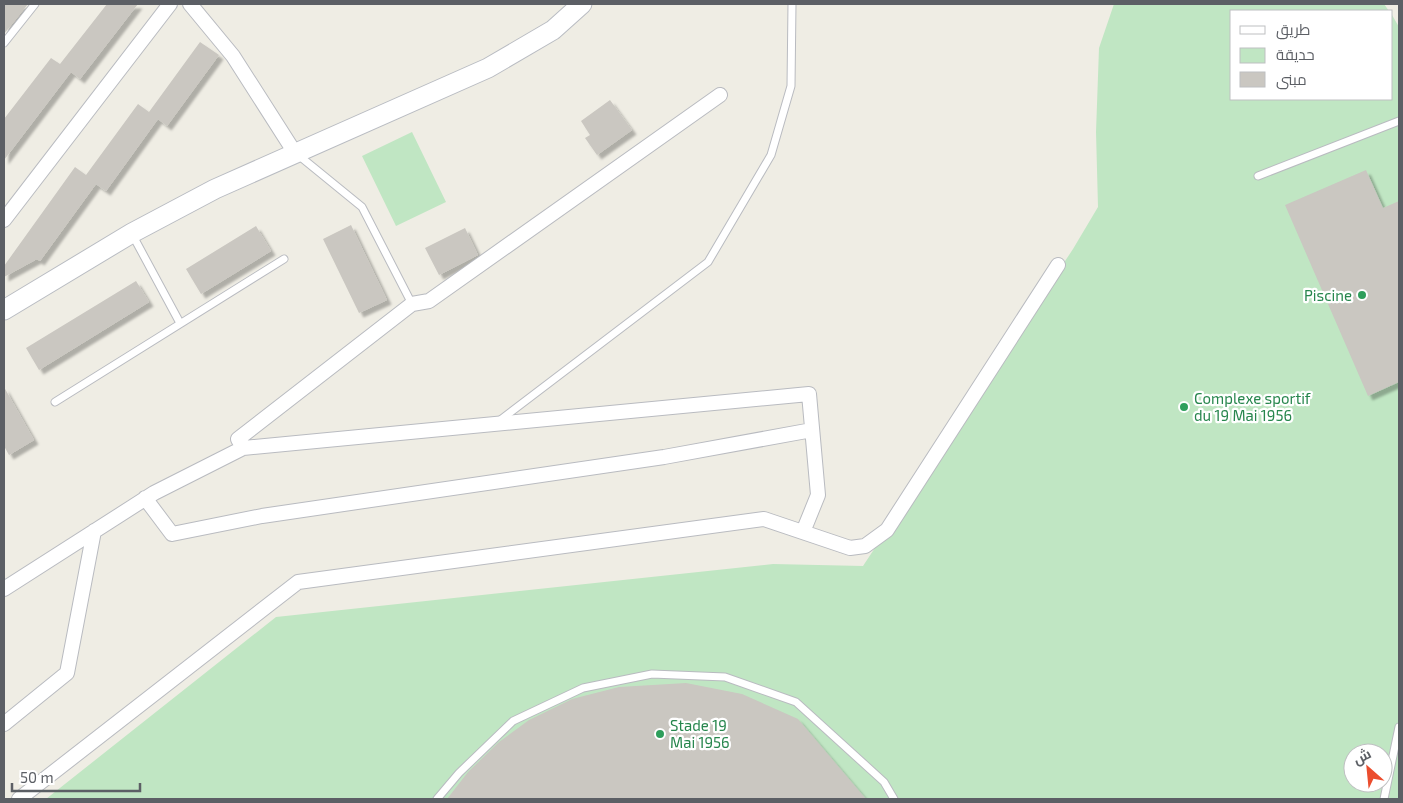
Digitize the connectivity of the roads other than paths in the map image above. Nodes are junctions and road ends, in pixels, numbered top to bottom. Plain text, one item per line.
1 (35, 4) edge
2 (170, 4) edge
3 (190, 4) edge
4 (582, 4) edge
5 (792, 4) edge
6 (4, 43) edge
7 (720, 95) dead end
8 (1399, 121) edge
9 (295, 153) junction
10 (1258, 176) dead end
11 (4, 220) edge
12 (132, 233) junction
13 (284, 259) dead end
14 (1058, 265) dead end
15 (412, 304) junction
16 (4, 310) edge
17 (180, 324) junction
18 (56, 402) dead end
19 (495, 424) junction
20 (812, 430) junction
21 (243, 448) junction
22 (145, 498) junction
23 (94, 531) junction
24 (803, 532) junction
25 (4, 589) edge
26 (4, 724) edge
27 (1399, 727) edge
28 (18, 799) edge
29 (437, 799) edge
30 (894, 799) edge
31 (1384, 799) edge

1 - 6 lane
2 - 11 street
3 - 9 street
4 - 9 main road
5 - 19 lane
7 - 15 street
8 - 10 lane
9 - 12 main road
9 - 15 lane
12 - 16 main road
12 - 17 lane
13 - 17 lane
14 - 24 street
15 - 21 street
17 - 18 lane
19 - 20 street
19 - 21 street
20 - 22 street
20 - 24 street
21 - 22 street
22 - 23 street
23 - 25 street
23 - 26 street
24 - 28 street
27 - 31 lane
29 - 30 lane

